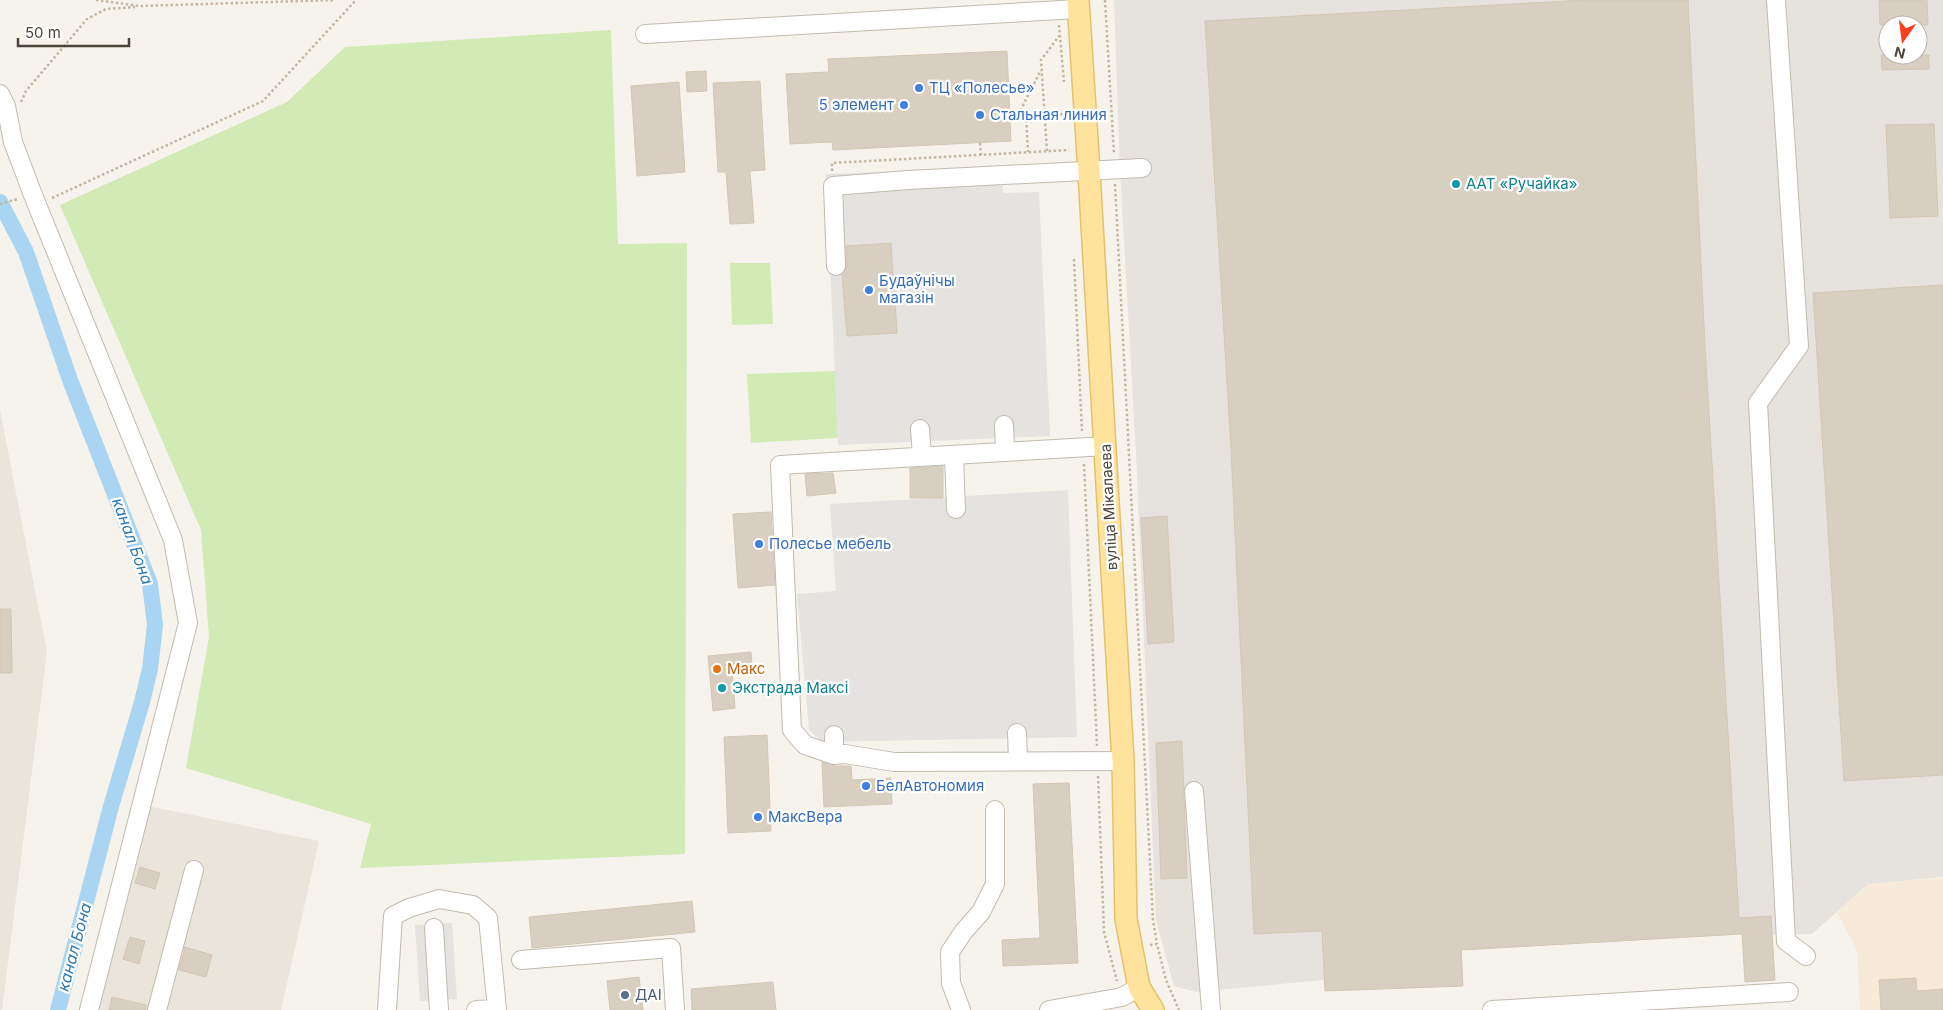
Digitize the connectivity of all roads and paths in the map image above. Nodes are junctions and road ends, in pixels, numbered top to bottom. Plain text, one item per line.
1 (96, 0) edge
2 (336, 0) edge
3 (356, 0) edge
4 (1105, 0) edge
5 (1776, 0) edge
6 (140, 6) junction
7 (1071, 6) edge
8 (645, 34) dead end
9 (1060, 35) junction
10 (1042, 69) junction
11 (1064, 84) dead end
12 (0, 94) edge
13 (19, 106) dead end
14 (1044, 114) junction
15 (1018, 115) junction
16 (1026, 115) junction
17 (1010, 116) dead end
18 (1067, 123) dead end
19 (1068, 141) dead end
20 (980, 143) dead end
21 (1069, 150) junction
22 (1047, 151) junction
23 (1028, 152) junction
24 (981, 155) junction
25 (1142, 168) dead end
26 (1114, 170) junction
27 (1080, 172) junction
28 (833, 186) junction
29 (33, 195) junction
30 (1074, 252) dead end
31 (836, 266) dead end
32 (1004, 425) dead end
33 (920, 429) dead end
34 (1106, 446) junction
35 (1083, 447) junction
36 (1005, 451) junction
37 (954, 454) junction
38 (922, 456) junction
39 (956, 509) dead end
40 (1017, 733) dead end
41 (834, 735) dead end
42 (834, 755) junction
43 (1018, 761) junction
44 (1098, 761) junction
45 (1123, 761) junction
46 (1194, 791) dead end
47 (995, 810) dead end
48 (194, 870) dead end
49 (434, 928) dead end
50 (1157, 944) dead end
51 (1806, 956) dead end
52 (520, 960) dead end
53 (1130, 992) junction
54 (1789, 992) dead end
55 (89, 1010) edge
56 (157, 1010) edge
57 (386, 1010) edge
58 (439, 1010) edge
59 (476, 1010) edge
60 (675, 1010) edge
61 (961, 1010) edge
62 (1049, 1010) edge
63 (1153, 1010) edge
64 (1211, 1010) edge
65 (1492, 1010) edge

1 - 6 path
2 - 6 path
3 - 29 path
4 - 26 path
5 - 51 lane
6 - 13 path
7 - 8 lane
7 - 9 path
7 - 27 main road, вуліца Мікалаева
9 - 10 path
9 - 11 path
10 - 14 path
10 - 15 path
12 - 29 lane
14 - 16 path
14 - 18 path
14 - 22 path
15 - 16 path
15 - 17 path
16 - 23 path
19 - 21 path
20 - 24 path
21 - 22 path
21 - 27 path
22 - 23 path
23 - 24 path
24 - 28 path
25 - 26 lane
26 - 27 lane
26 - 50 path
27 - 28 lane
27 - 34 main road, вуліца Мікалаева
28 - 31 lane
29 - 55 lane
30 - 35 path
32 - 36 lane
33 - 38 lane
34 - 35 lane
34 - 45 main road, вуліца Мікалаева
35 - 36 lane
35 - 44 path
36 - 37 lane
37 - 38 lane
37 - 39 lane
38 - 42 lane
40 - 43 lane
41 - 42 lane
42 - 43 lane
43 - 44 lane
44 - 45 lane
44 - 53 path
45 - 53 main road, вуліца Мікалаева
46 - 64 lane
47 - 61 lane
48 - 56 lane
49 - 58 lane
52 - 60 lane
53 - 62 lane
53 - 63 main road, вуліца Мікалаева
54 - 65 lane
57 - 59 lane

